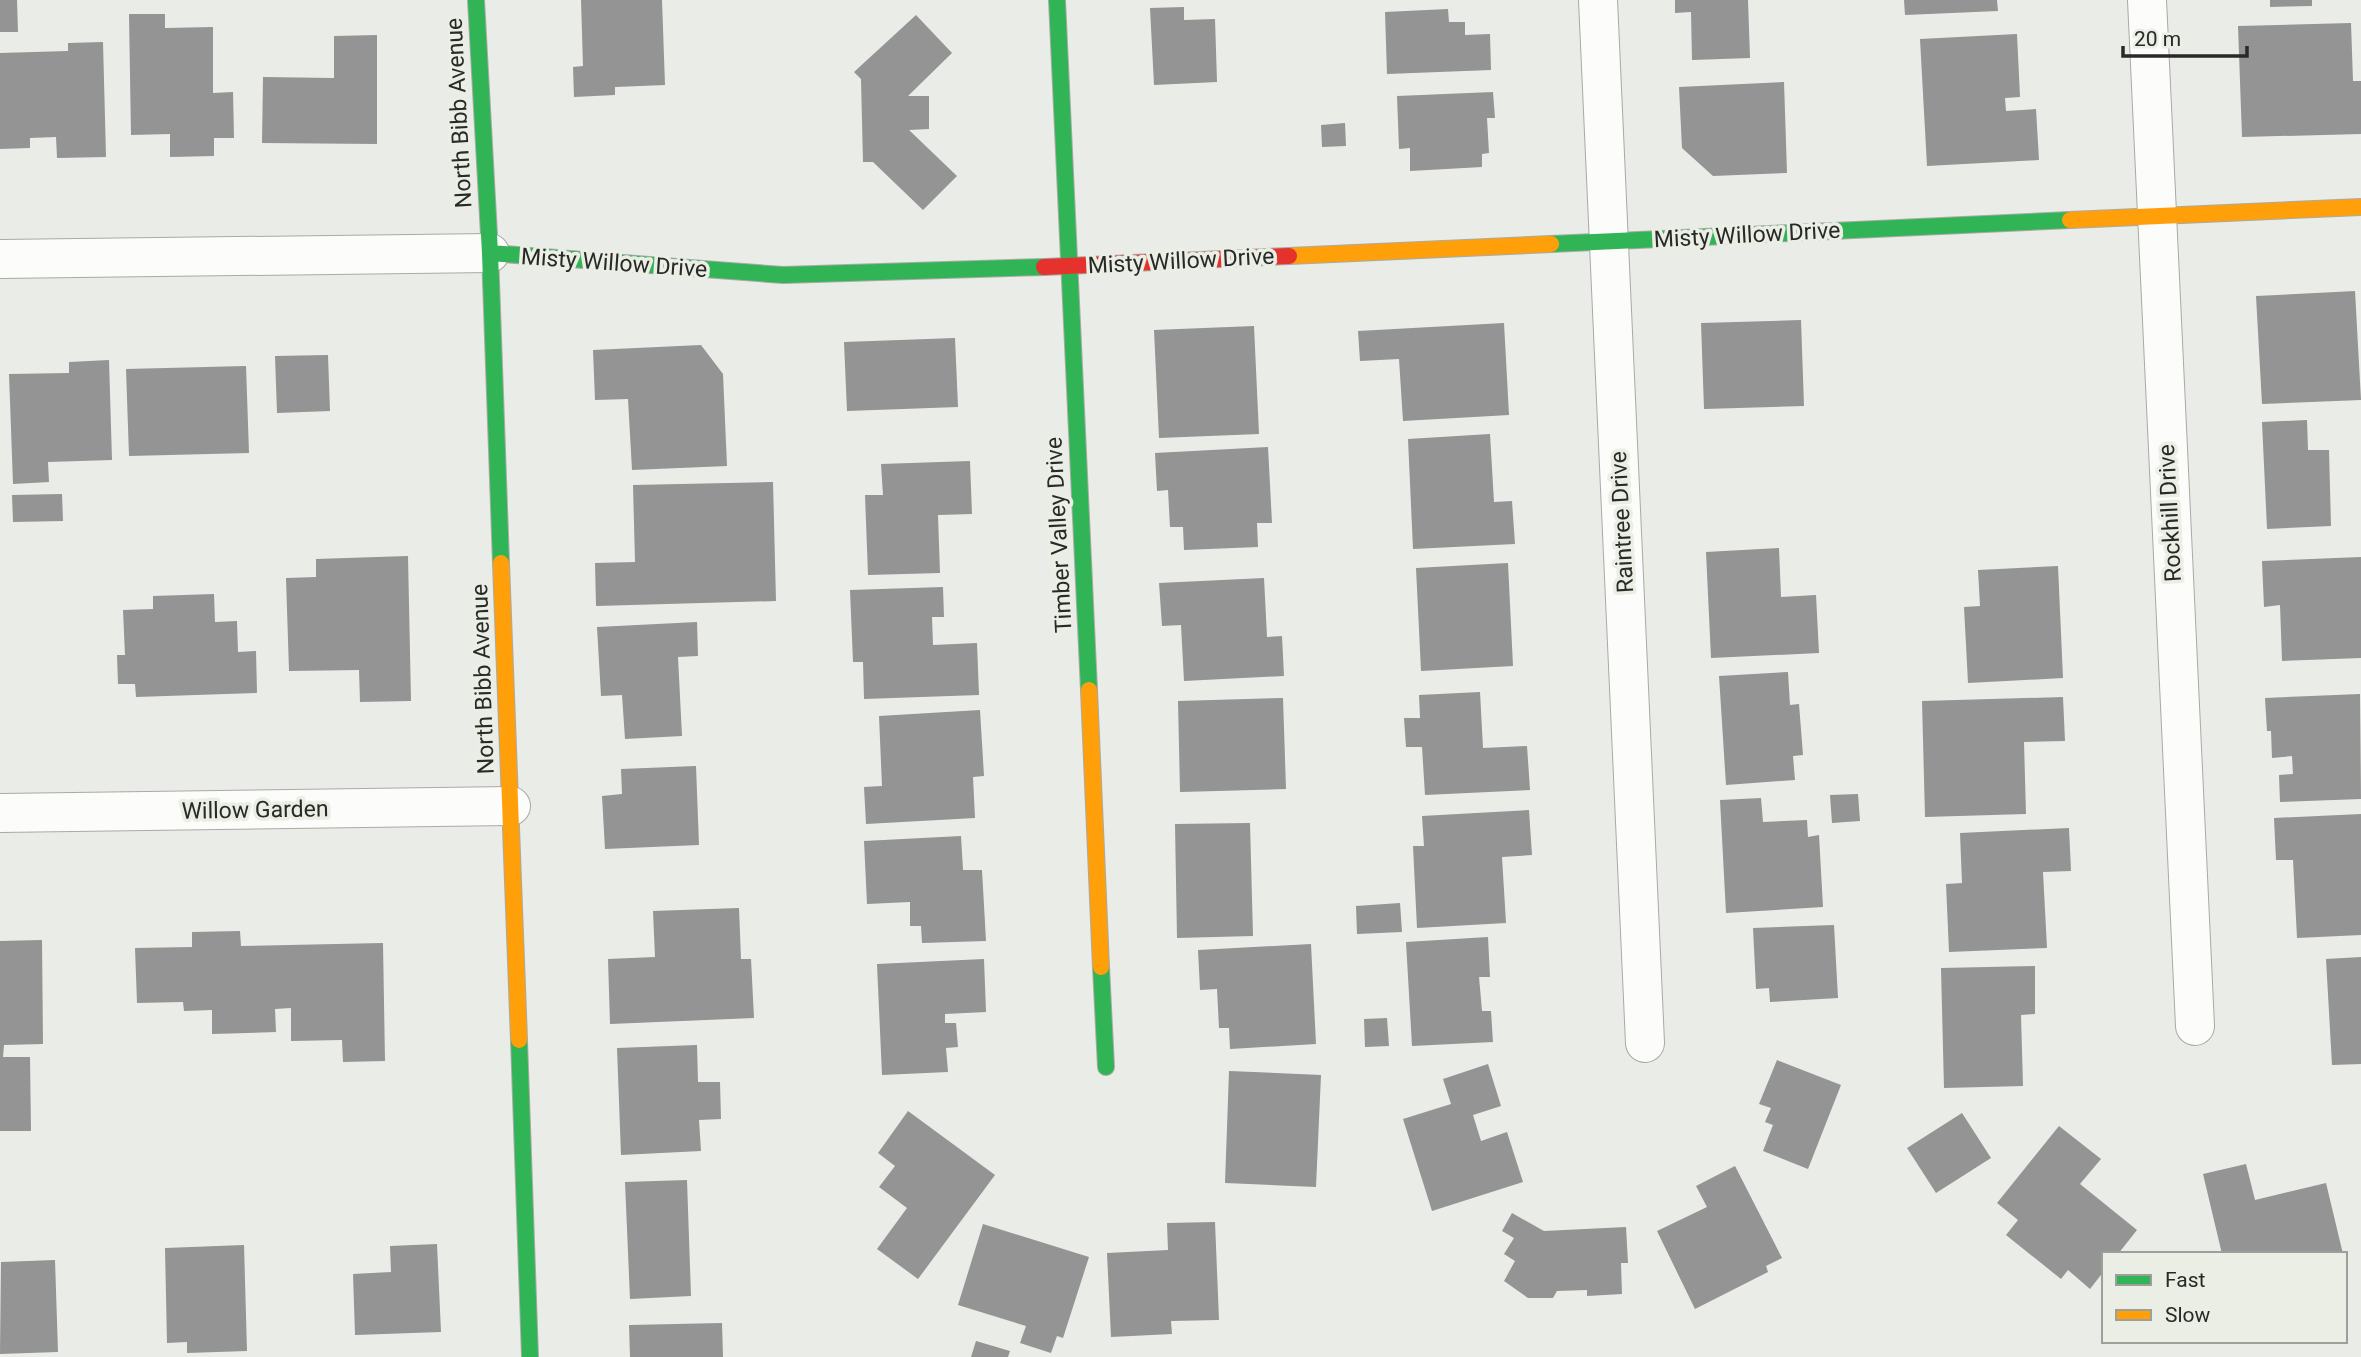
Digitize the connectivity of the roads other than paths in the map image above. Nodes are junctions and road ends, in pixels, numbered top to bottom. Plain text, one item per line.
1 (476, 0) edge
2 (1057, 0) edge
3 (1598, 0) edge
4 (2147, 0) edge
5 (2361, 207) edge
6 (2155, 216) junction
7 (1609, 241) junction
8 (490, 253) junction
9 (0, 259) edge
10 (1069, 266) junction
11 (511, 806) junction
12 (0, 813) edge
13 (2195, 1026) dead end
14 (1645, 1043) dead end
15 (1106, 1068) dead end
16 (530, 1357) edge

1 - 8 street, North Bibb Avenue
2 - 10 street, Timber Valley Drive
3 - 7 street, Raintree Drive
4 - 6 street, Rockhill Drive
5 - 6 street, Misty Willow Drive
6 - 7 street, Misty Willow Drive
6 - 13 street, Rockhill Drive
7 - 10 street, Misty Willow Drive
7 - 14 street, Raintree Drive
8 - 9 street, Misty Willow Drive
8 - 10 street, Misty Willow Drive
8 - 11 street, North Bibb Avenue
10 - 15 street, Timber Valley Drive
11 - 12 street, Willow Garden
11 - 16 street, North Bibb Avenue

